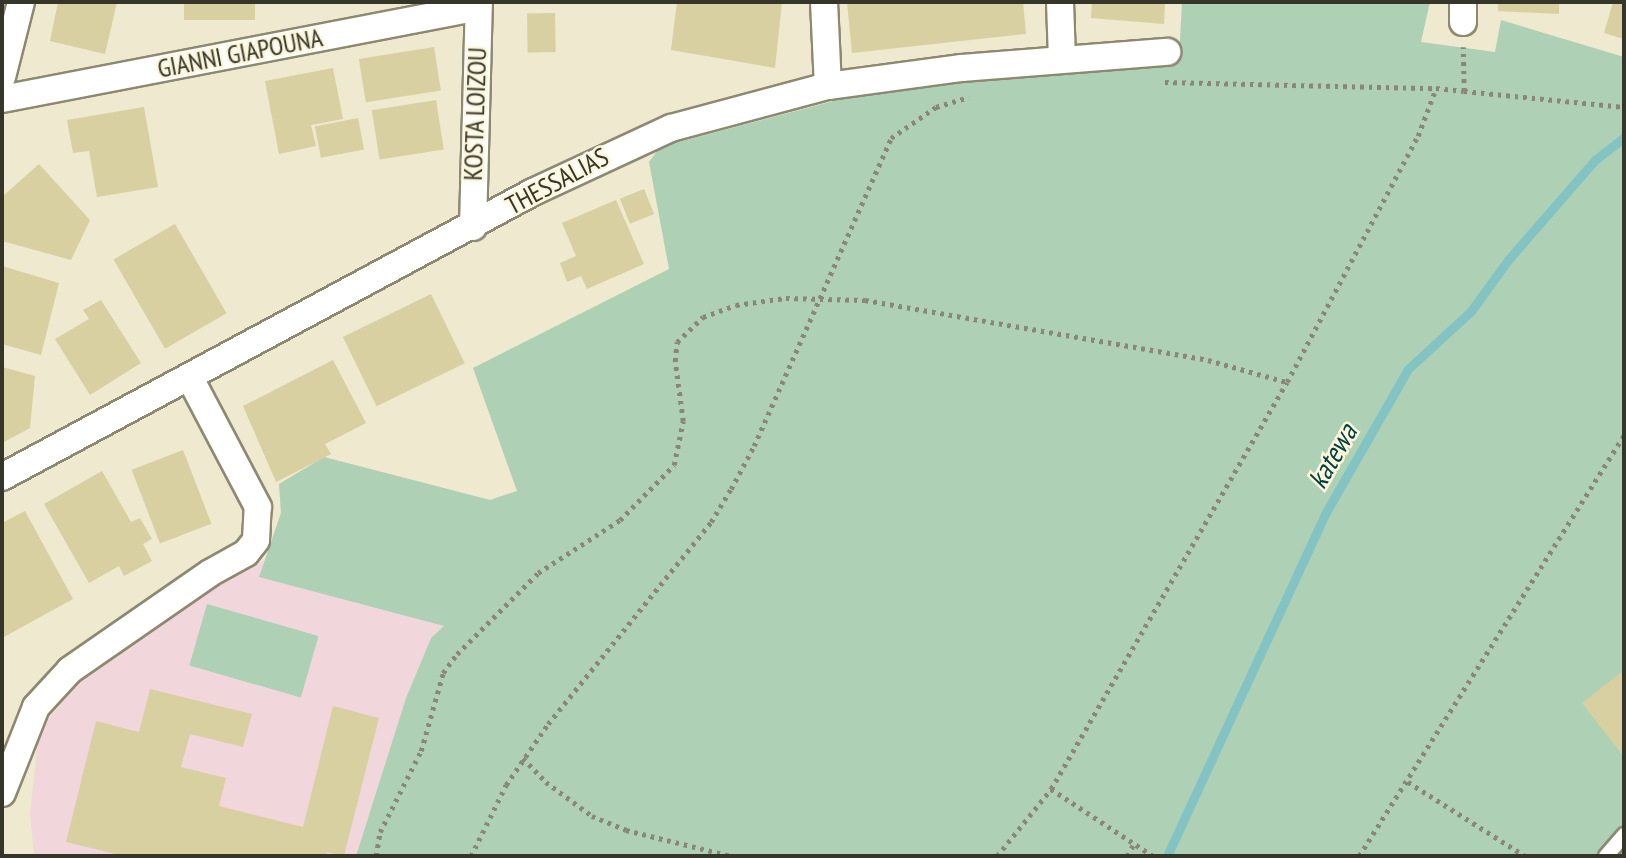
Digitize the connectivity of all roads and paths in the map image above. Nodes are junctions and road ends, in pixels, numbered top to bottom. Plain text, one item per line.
1 (21, 2) edge
2 (824, 2) edge
3 (1060, 2) edge
4 (478, 4) edge
5 (1463, 12) edge
6 (1167, 52) dead end
7 (1062, 58) junction
8 (2, 77) edge
9 (1162, 82) dead end
10 (828, 86) junction
11 (1436, 88) junction
12 (1464, 90) junction
13 (972, 96) dead end
14 (2, 99) edge
15 (1624, 107) edge
16 (473, 227) junction
17 (821, 296) junction
18 (191, 380) junction
19 (1287, 382) junction
20 (1624, 436) edge
21 (2, 477) edge
22 (523, 758) junction
23 (1408, 782) junction
24 (1051, 789) junction
25 (2, 793) edge
26 (1624, 835) edge
27 (1133, 845) junction
28 (1151, 855) edge
29 (376, 856) edge
30 (471, 856) edge
31 (731, 856) edge
32 (997, 856) edge
33 (1127, 856) edge
34 (1359, 856) edge
35 (1525, 856) edge
36 (1605, 856) edge

1 - 8 street
2 - 10 street
3 - 7 street
4 - 14 street, GIANNI GIAPOUNA
4 - 16 street, KOSTA LOIZOU
5 - 12 path
6 - 7 street, THESSALIAS
7 - 10 street, THESSALIAS
9 - 11 path
10 - 16 street, THESSALIAS
11 - 12 path
11 - 19 path
12 - 15 path
13 - 17 path
16 - 18 street, THESSALIAS
17 - 19 path
17 - 22 path
17 - 29 path
18 - 21 street, THESSALIAS
18 - 25 street
19 - 24 path
20 - 23 path
22 - 30 path
22 - 31 path
23 - 34 path
23 - 35 path
24 - 27 path
24 - 32 path
26 - 36 lane
27 - 28 path
27 - 33 path

